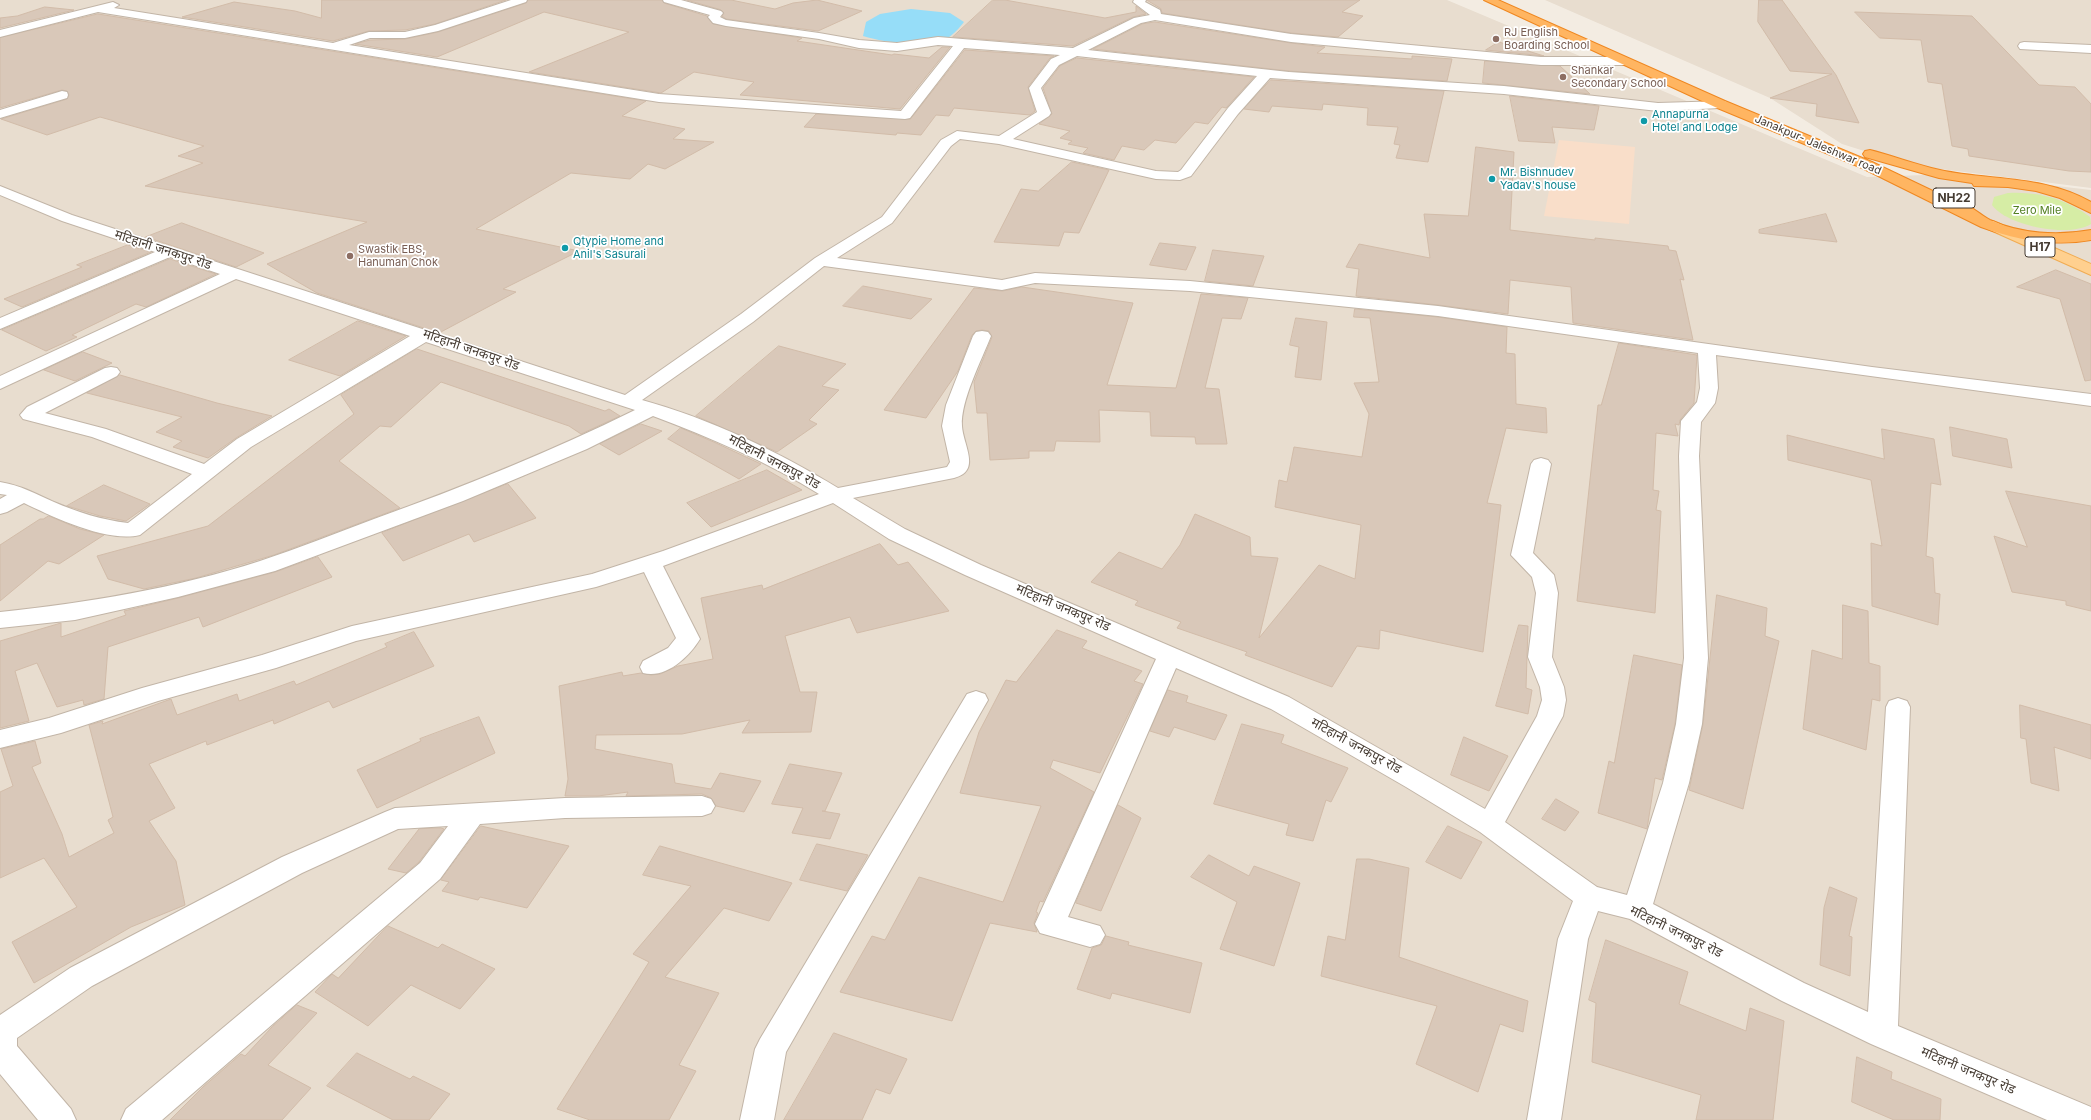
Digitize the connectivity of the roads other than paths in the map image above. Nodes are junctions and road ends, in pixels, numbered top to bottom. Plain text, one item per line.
1 (127, 0) edge
2 (522, 0) edge
3 (668, 0) edge
4 (1488, 0) edge
5 (1517, 0) edge
6 (1136, 1) edge
7 (99, 9) junction
8 (1154, 16) junction
9 (0, 34) edge
10 (961, 44) junction
11 (2024, 46) dead end
12 (330, 48) junction
13 (2091, 49) edge
14 (1075, 52) junction
15 (1624, 61) junction
16 (1266, 74) junction
17 (1696, 80) dead end
18 (62, 95) dead end
19 (1744, 101) dead end
20 (1720, 104) junction
21 (0, 114) edge
22 (957, 135) junction
23 (1994, 182) junction
24 (2027, 185) junction
25 (0, 190) edge
26 (2091, 195) edge
27 (2091, 208) edge
28 (1971, 215) junction
29 (1989, 224) junction
30 (2091, 235) edge
31 (169, 252) junction
32 (821, 261) junction
33 (2091, 270) edge
34 (235, 273) junction
35 (0, 324) edge
36 (425, 335) junction
37 (982, 336) dead end
38 (1707, 349) junction
39 (111, 372) dead end
40 (0, 383) edge
41 (2091, 400) edge
42 (627, 402) junction
43 (652, 409) junction
44 (1541, 464) dead end
45 (206, 472) junction
46 (0, 488) edge
47 (23, 495) junction
48 (836, 496) junction
49 (0, 508) edge
50 (650, 563) junction
51 (0, 620) edge
52 (1170, 655) junction
53 (652, 667) dead end
54 (976, 700) dead end
55 (1898, 707) dead end
56 (0, 740) edge
57 (702, 806) dead end
58 (472, 814) junction
59 (1490, 825) junction
60 (1589, 896) junction
61 (1637, 909) junction
62 (1090, 935) dead end
63 (1882, 1034) junction
64 (59, 1120) edge
65 (138, 1120) edge
66 (757, 1120) edge
67 (1544, 1120) edge
68 (2084, 1120) edge

1 - 7 street
2 - 12 street
3 - 10 street
4 - 15 highway, Janakpur- Jaleshwar road / NH22
5 - 17 highway
6 - 8 street
7 - 9 street
7 - 12 street
8 - 14 street
8 - 15 street
10 - 12 street
10 - 14 street
11 - 13 street
14 - 16 street
14 - 22 street
15 - 20 highway, Janakpur- Jaleshwar road / NH22
16 - 20 street
16 - 22 street
18 - 21 street
19 - 23 highway, Janakpur- Jaleshwar road / NH22
20 - 28 highway, Janakpur- Jaleshwar road / NH22
22 - 32 street
23 - 24 highway, NH22
23 - 28 highway, NH22
24 - 26 highway, NH22
24 - 27 highway, NH22
25 - 31 street, मटिहानी जनकपुर रोड
28 - 29 highway, NH22
29 - 30 highway, NH22
29 - 33 main road, H17
31 - 34 street, मटिहानी जनकपुर रोड
31 - 35 street
32 - 38 street
32 - 42 street
34 - 36 street, मटिहानी जनकपुर रोड
34 - 40 street
36 - 42 street, मटिहानी जनकपुर रोड
36 - 45 street
37 - 48 street
38 - 41 street
38 - 61 street
39 - 45 street
42 - 43 street, मटिहानी जनकपुर रोड
43 - 48 street, मटिहानी जनकपुर रोड
43 - 51 street
44 - 59 street
45 - 47 street
46 - 47 street
47 - 49 street
48 - 50 street
48 - 52 street, मटिहानी जनकपुर रोड
50 - 53 street
50 - 56 street
52 - 59 street, मटिहानी जनकपुर रोड
52 - 62 street
54 - 66 street
55 - 63 street
57 - 58 street
58 - 64 street
58 - 65 street
59 - 60 street, मटिहानी जनकपुर रोड
60 - 61 street, मटिहानी जनकपुर रोड
60 - 67 street
61 - 63 street, मटिहानी जनकपुर रोड
63 - 68 street, मटिहानी जनकपुर रोड

